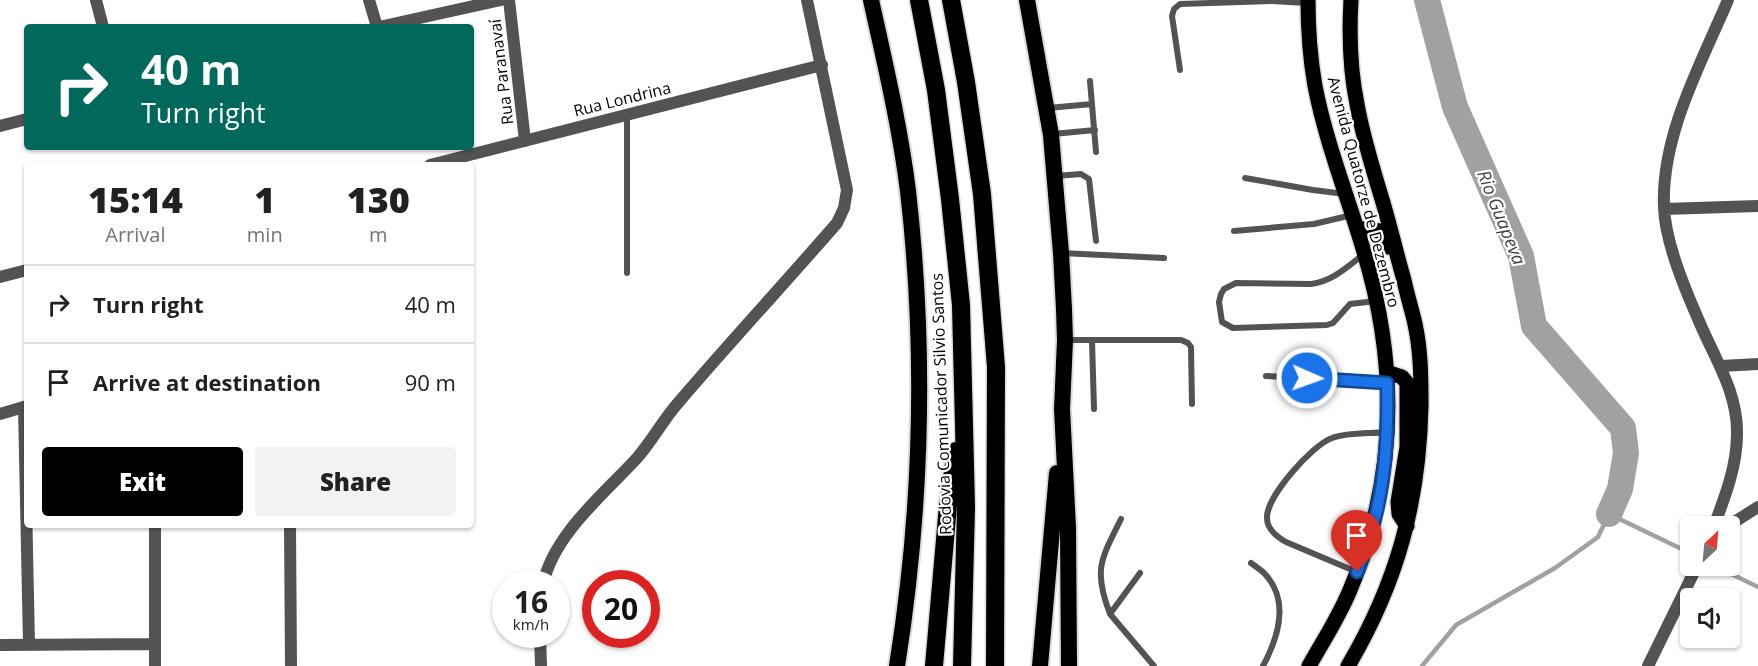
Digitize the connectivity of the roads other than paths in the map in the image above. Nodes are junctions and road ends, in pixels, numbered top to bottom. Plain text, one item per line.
1 (96, 0) edge
2 (369, 0) edge
3 (501, 0) edge
4 (509, 0) edge
5 (807, 0) edge
6 (871, 0) edge
7 (919, 0) edge
8 (951, 0) edge
9 (1027, 0) edge
10 (1351, 0) edge
11 (1728, 0) edge
12 (1308, 1) edge
13 (102, 24) edge
14 (377, 24) edge
15 (392, 24) edge
16 (822, 65) junction
17 (1180, 70) dead end
18 (1090, 81) dead end
19 (1092, 104) junction
20 (1047, 108) junction
21 (627, 115) junction
22 (24, 120) edge
23 (0, 126) edge
24 (1095, 130) junction
25 (1051, 135) junction
26 (525, 141) junction
27 (1096, 152) dead end
28 (442, 162) edge
29 (1055, 177) junction
30 (1245, 178) dead end
31 (1346, 195) junction
32 (1758, 206) edge
33 (1664, 209) junction
34 (1355, 222) junction
35 (1234, 231) dead end
36 (1096, 241) dead end
37 (1061, 253) junction
38 (1365, 253) junction
39 (1164, 258) dead end
40 (24, 271) edge
41 (627, 273) dead end
42 (0, 277) edge
43 (1376, 301) junction
44 (1415, 325) junction
45 (1065, 340) junction
46 (1092, 340) junction
47 (1758, 364) edge
48 (1721, 366) junction
49 (1266, 376) dead end
50 (1387, 378) junction
51 (963, 402) junction
52 (1192, 404) dead end
53 (24, 407) edge
54 (1062, 409) junction
55 (1094, 409) dead end
56 (0, 414) edge
57 (1388, 432) junction
58 (1758, 507) edge
59 (1718, 516) edge
60 (1740, 518) edge
61 (1121, 519) dead end
62 (1407, 526) junction
63 (27, 528) edge
64 (155, 528) edge
65 (290, 528) edge
66 (1251, 562) dead end
67 (546, 570) edge
68 (1357, 572) junction
69 (1140, 573) dead end
70 (1692, 576) edge
71 (1110, 614) junction
72 (29, 644) junction
73 (155, 644) junction
74 (0, 645) edge
75 (540, 648) edge
76 (155, 666) edge
77 (291, 666) edge
78 (541, 666) edge
79 (897, 666) edge
80 (934, 666) edge
81 (962, 666) edge
82 (995, 666) edge
83 (1040, 666) edge
84 (1070, 666) edge
85 (1154, 666) edge
86 (1263, 666) edge
87 (1309, 666) edge
88 (1348, 666) edge
89 (1648, 666) edge

1 - 13 street
2 - 14 street
3 - 15 street
4 - 26 street, Rua Paranavaí
5 - 16 street
6 - 79 highway
7 - 51 highway, Rodovia Comunicador Silvio Santos
8 - 82 highway
9 - 20 highway
10 - 44 main road, Avenida Quatorze de Dezembro
11 - 33 street
12 - 17 lane
12 - 31 main road, Avenida Quatorze de Dezembro
16 - 21 street, Rua Londrina
16 - 67 street
18 - 19 lane
19 - 20 lane
19 - 24 lane
20 - 25 highway
21 - 26 street, Rua Londrina
21 - 41 lane
22 - 23 street
24 - 25 lane
24 - 27 lane
25 - 29 highway
26 - 28 street, Rua Londrina
29 - 36 lane
29 - 37 highway
30 - 31 lane
31 - 34 main road, Avenida Quatorze de Dezembro
32 - 33 street
33 - 48 street
34 - 35 lane
34 - 38 main road, Avenida Quatorze de Dezembro
34 - 44 main road
37 - 39 lane
37 - 45 highway
38 - 43 main road, Avenida Quatorze de Dezembro
38 - 43 lane
40 - 42 street
43 - 50 main road, Avenida Quatorze de Dezembro
44 - 62 main road, Avenida Quatorze de Dezembro
45 - 46 lane
45 - 54 highway
46 - 52 lane
46 - 55 lane
47 - 48 street
48 - 59 street
49 - 50 lane
50 - 57 main road, Avenida Quatorze de Dezembro
50 - 62 main road
51 - 80 highway
51 - 81 highway, Rodovia Comunicador Silvio Santos
53 - 56 street
54 - 83 highway
54 - 84 highway
57 - 68 main road, Avenida Quatorze de Dezembro
57 - 68 lane
58 - 60 street
61 - 71 lane
62 - 88 main road, Avenida Quatorze de Dezembro
63 - 72 street
64 - 73 street
65 - 77 street
66 - 86 lane
68 - 87 main road, Avenida Quatorze de Dezembro
69 - 71 lane
70 - 89 street
71 - 85 lane
72 - 73 street
72 - 74 street
73 - 76 street
75 - 78 street

